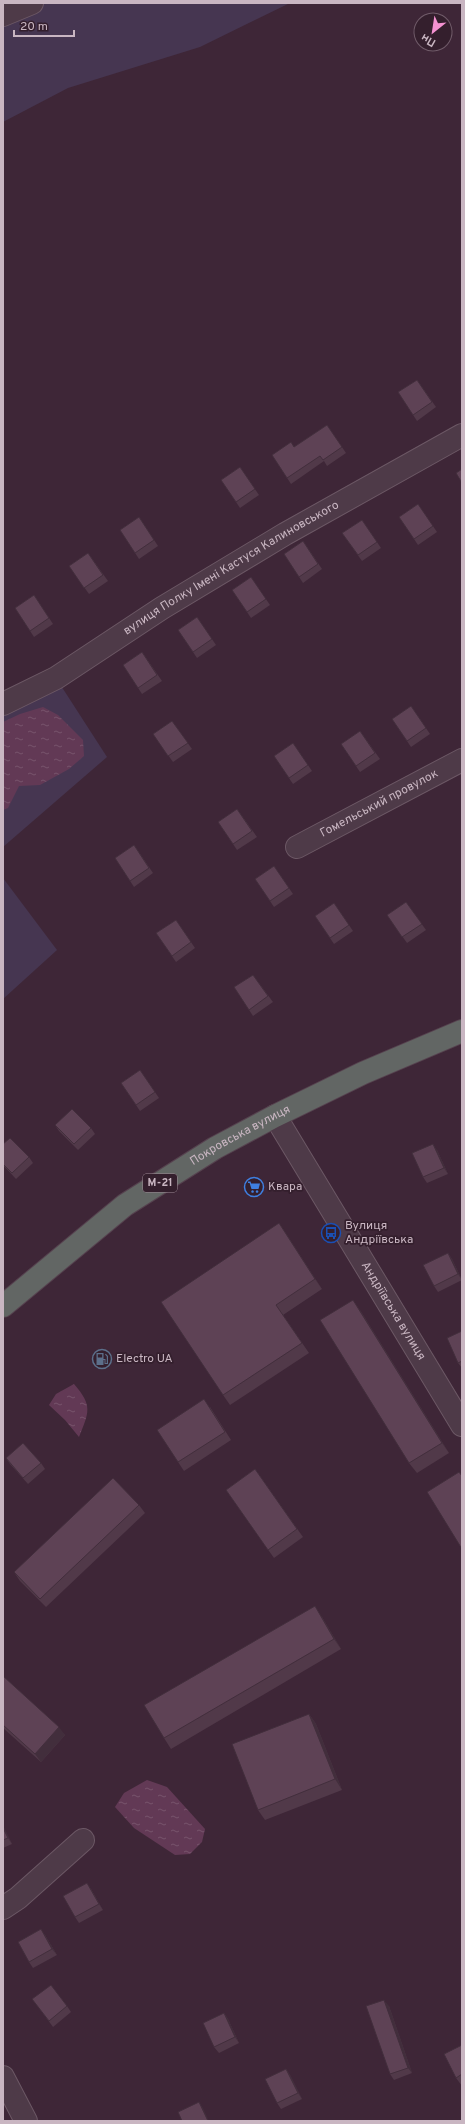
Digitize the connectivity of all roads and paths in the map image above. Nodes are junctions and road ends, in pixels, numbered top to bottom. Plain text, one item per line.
1 (32, 3) edge
2 (3, 15) edge
3 (462, 436) edge
4 (3, 704) edge
5 (462, 760) edge
6 (297, 847) dead end
7 (462, 1031) edge
8 (275, 1116) junction
9 (3, 1306) edge
10 (462, 1425) edge
11 (83, 1840) dead end
12 (3, 1908) edge
13 (3, 2077) edge
14 (26, 2121) edge

1 - 2 street
3 - 4 street, вулиця Полку Імені Кастуся Калиновського
5 - 6 street, Гомельський провулок
7 - 8 highway, Покровська вулиця / М-21
8 - 9 highway, Покровська вулиця / М-21
8 - 10 street, Андріївська вулиця
11 - 12 street
13 - 14 street

